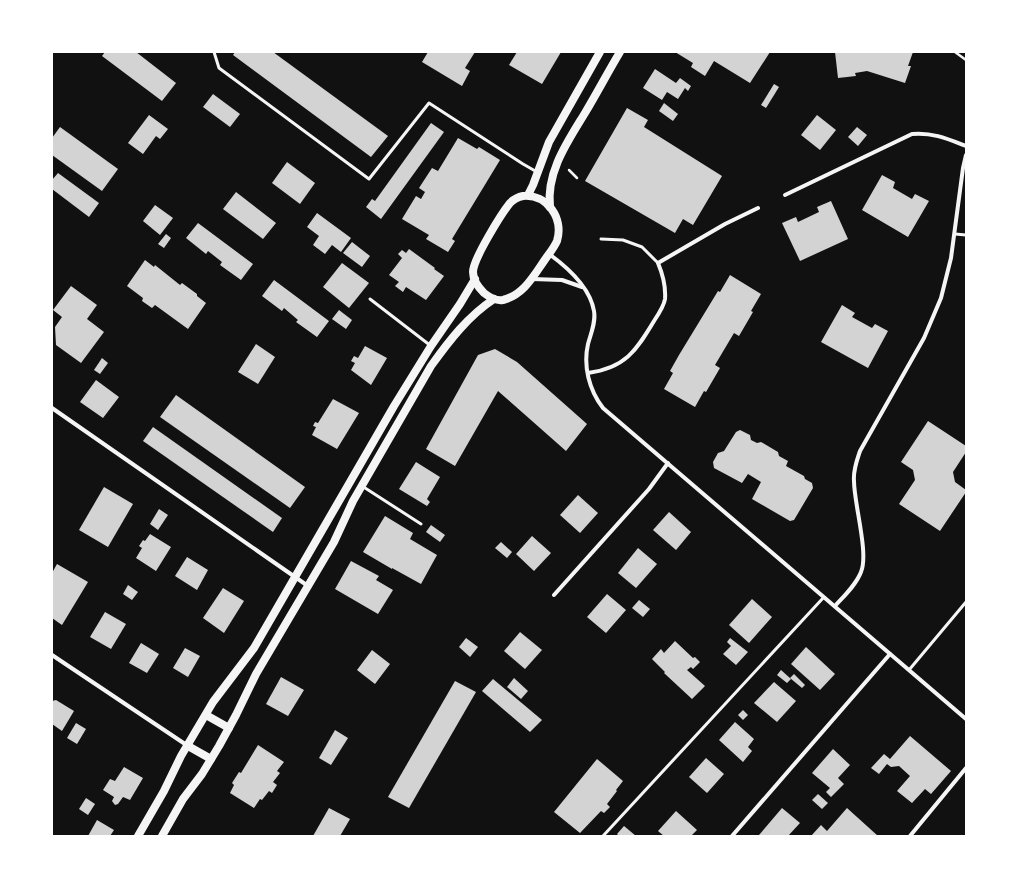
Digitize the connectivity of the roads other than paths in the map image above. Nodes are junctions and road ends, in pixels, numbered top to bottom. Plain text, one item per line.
1 (214, 52) edge
2 (600, 52) edge
3 (620, 52) edge
4 (966, 146) edge
5 (966, 155) edge
6 (537, 172) junction
7 (528, 195) junction
8 (784, 195) dead end
9 (550, 206) junction
10 (758, 208) dead end
11 (954, 234) junction
12 (966, 235) edge
13 (601, 239) dead end
14 (550, 254) junction
15 (658, 263) junction
16 (475, 279) junction
17 (532, 279) junction
18 (582, 287) junction
19 (370, 299) dead end
20 (494, 299) junction
21 (431, 346) junction
22 (588, 373) junction
23 (52, 408) edge
24 (668, 463) junction
25 (362, 485) junction
26 (421, 524) dead end
27 (296, 576) junction
28 (308, 586) junction
29 (554, 595) dead end
30 (824, 597) junction
31 (966, 602) edge
32 (835, 606) junction
33 (890, 654) junction
34 (52, 655) edge
35 (909, 670) junction
36 (206, 715) junction
37 (966, 719) edge
38 (229, 728) junction
39 (188, 746) junction
40 (211, 759) junction
41 (966, 768) edge
42 (138, 836) edge
43 (162, 836) edge
44 (603, 836) edge
45 (732, 836) edge
46 (910, 836) edge

1 - 6 lane
2 - 6 main road
3 - 9 main road
4 - 8 street
5 - 11 street
6 - 7 main road
7 - 9 main road
7 - 16 main road
9 - 14 main road
10 - 15 street
11 - 12 lane
11 - 32 street
13 - 15 lane
14 - 17 main road
14 - 18 street
15 - 22 street
16 - 20 main road
16 - 21 main road
17 - 18 street
17 - 20 main road
18 - 22 street
19 - 21 lane
20 - 25 main road
21 - 27 main road
22 - 24 street
23 - 27 street
24 - 29 street
24 - 30 street
25 - 26 lane
25 - 28 main road
27 - 28 street
27 - 36 main road
28 - 38 main road
30 - 32 street
30 - 44 lane
31 - 35 lane
32 - 33 street
33 - 35 street
33 - 45 street
34 - 39 street
35 - 37 street
36 - 38 main road
36 - 39 main road
38 - 40 main road
39 - 40 main road
39 - 42 main road
40 - 43 main road
41 - 46 street

